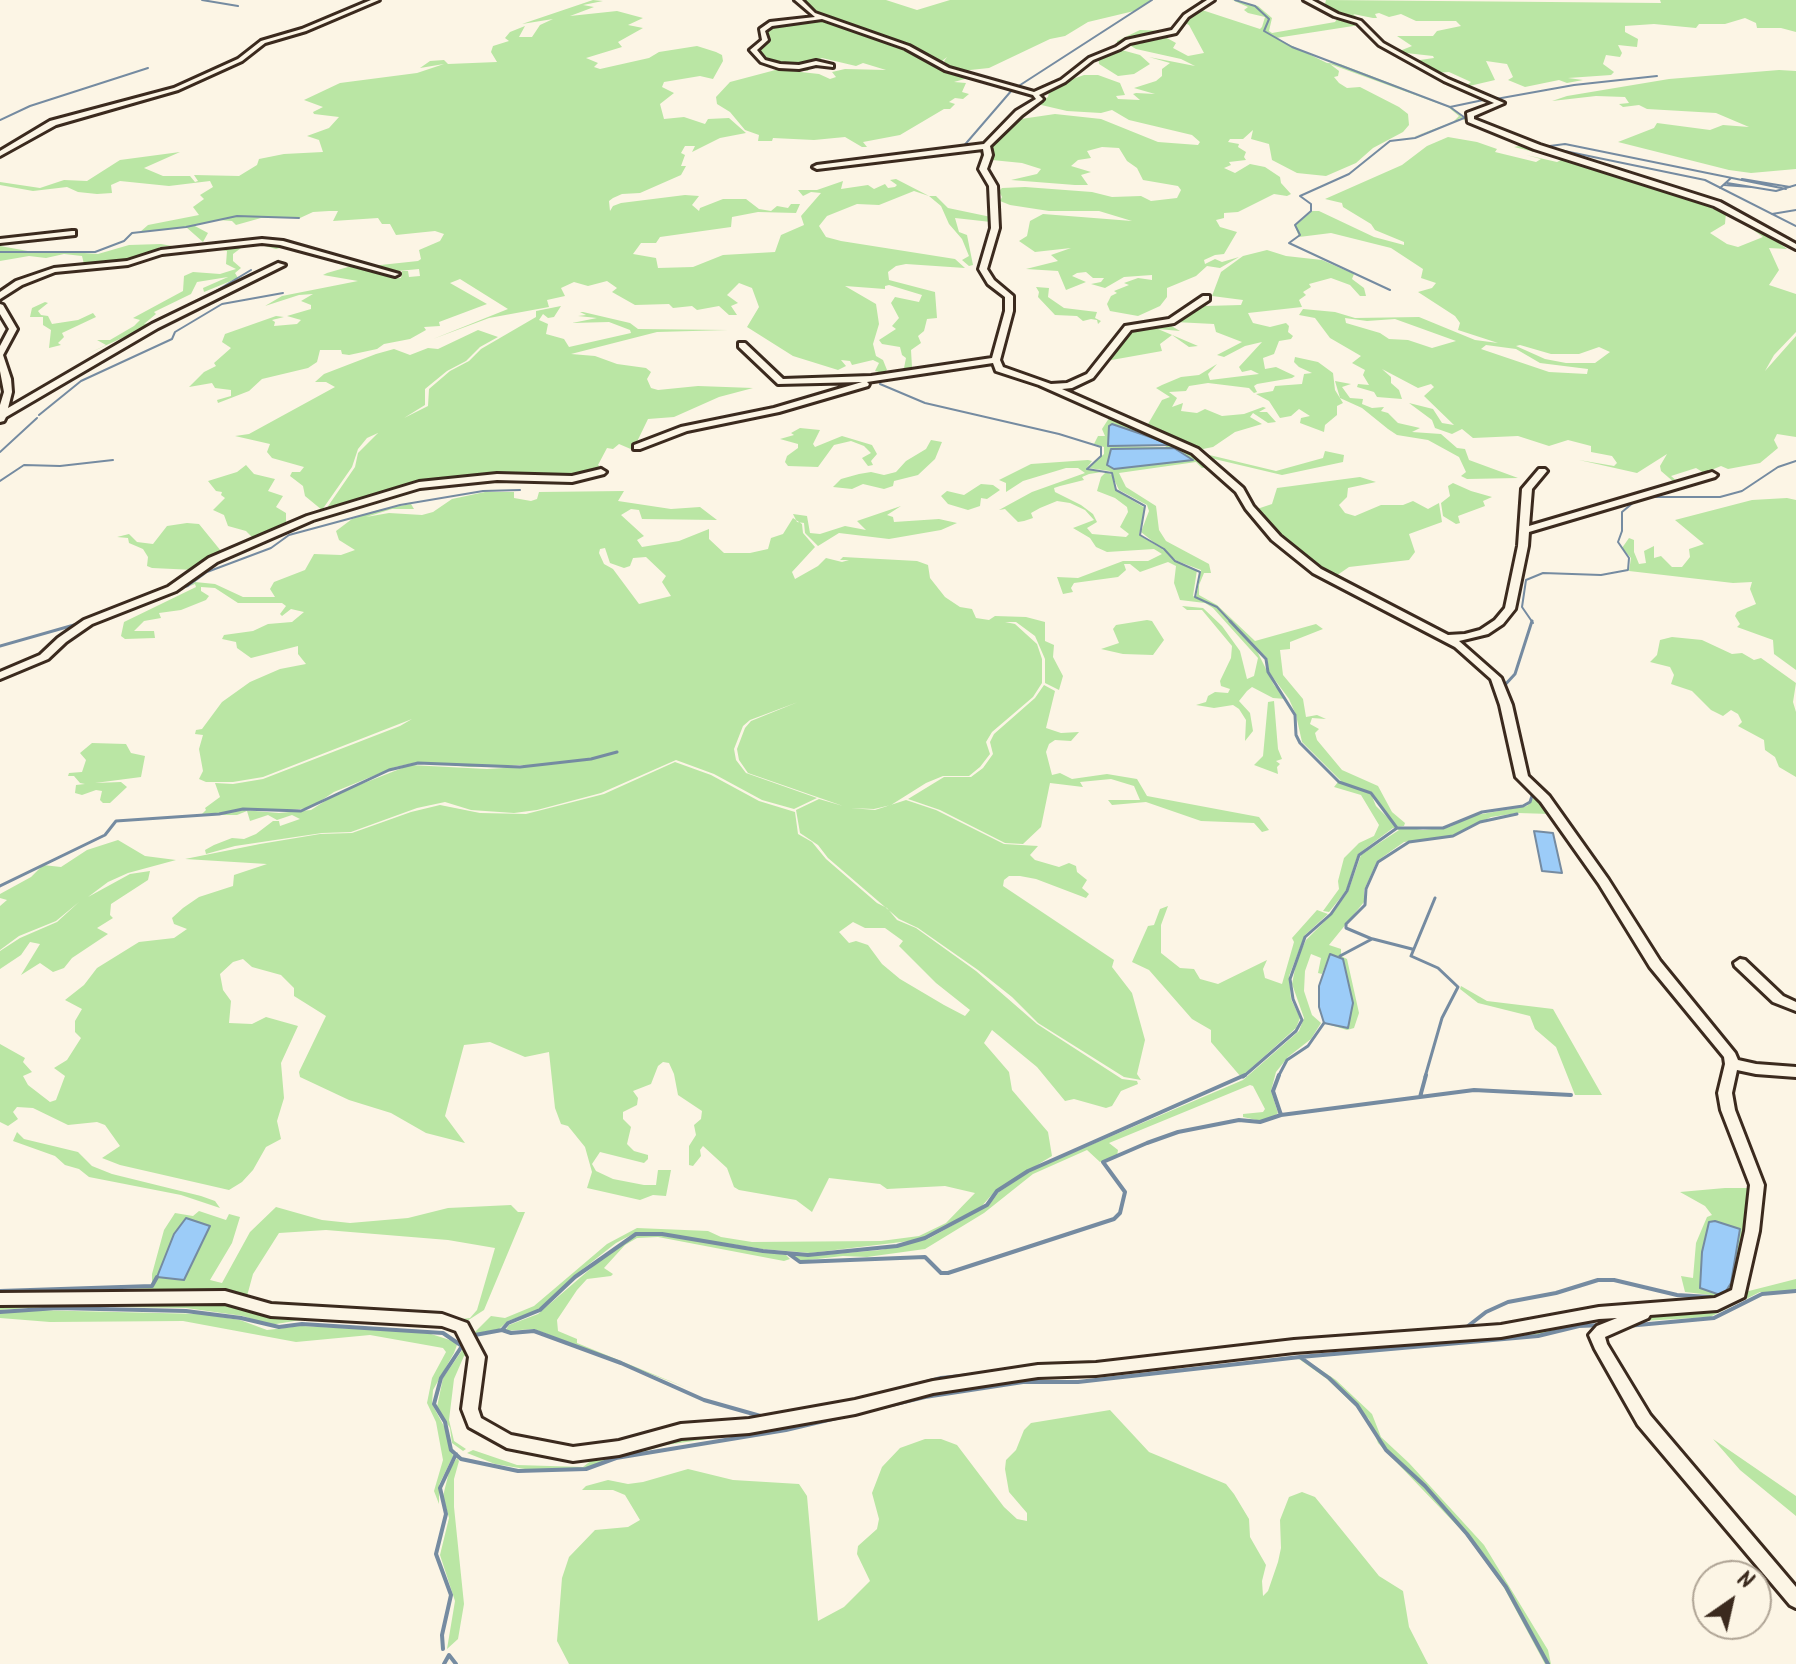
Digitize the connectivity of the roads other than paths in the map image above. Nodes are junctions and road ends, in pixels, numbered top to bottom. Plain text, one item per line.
1 (376, 0) edge
2 (798, 0) edge
3 (1211, 0) edge
4 (1307, 0) edge
5 (822, 18) junction
6 (831, 66) dead end
7 (1035, 94) junction
8 (986, 146) junction
9 (0, 154) edge
10 (817, 167) dead end
11 (72, 233) dead end
12 (0, 241) edge
13 (1796, 247) edge
14 (281, 265) dead end
15 (395, 274) dead end
16 (0, 296) edge
17 (1206, 298) dead end
18 (0, 307) edge
19 (742, 345) dead end
20 (0, 356) edge
21 (996, 360) junction
22 (883, 377) junction
23 (781, 382) junction
24 (1042, 383) junction
25 (802, 401) junction
26 (2, 418) edge
27 (637, 447) dead end
28 (1542, 471) dead end
29 (601, 472) dead end
30 (1712, 475) dead end
31 (1525, 530) junction
32 (1446, 637) junction
33 (0, 676) edge
34 (1740, 963) dead end
35 (1796, 1007) edge
36 (1732, 1064) junction
37 (1796, 1072) edge
38 (0, 1299) edge
39 (1653, 1309) junction
40 (1796, 1600) edge

1 - 9 street
2 - 5 street
3 - 7 street
4 - 13 street
5 - 6 street
5 - 7 street
7 - 8 street
8 - 10 street
8 - 21 street
11 - 12 street
14 - 26 street
15 - 16 street
17 - 24 street
18 - 20 street
19 - 23 street
20 - 26 street
21 - 22 street
21 - 24 street
22 - 23 street
22 - 25 street
23 - 25 street
24 - 32 street
25 - 27 street
28 - 31 street
29 - 33 street
30 - 31 street
31 - 32 street
32 - 36 street
34 - 35 street
36 - 37 street
36 - 39 street
38 - 39 street
39 - 40 street

